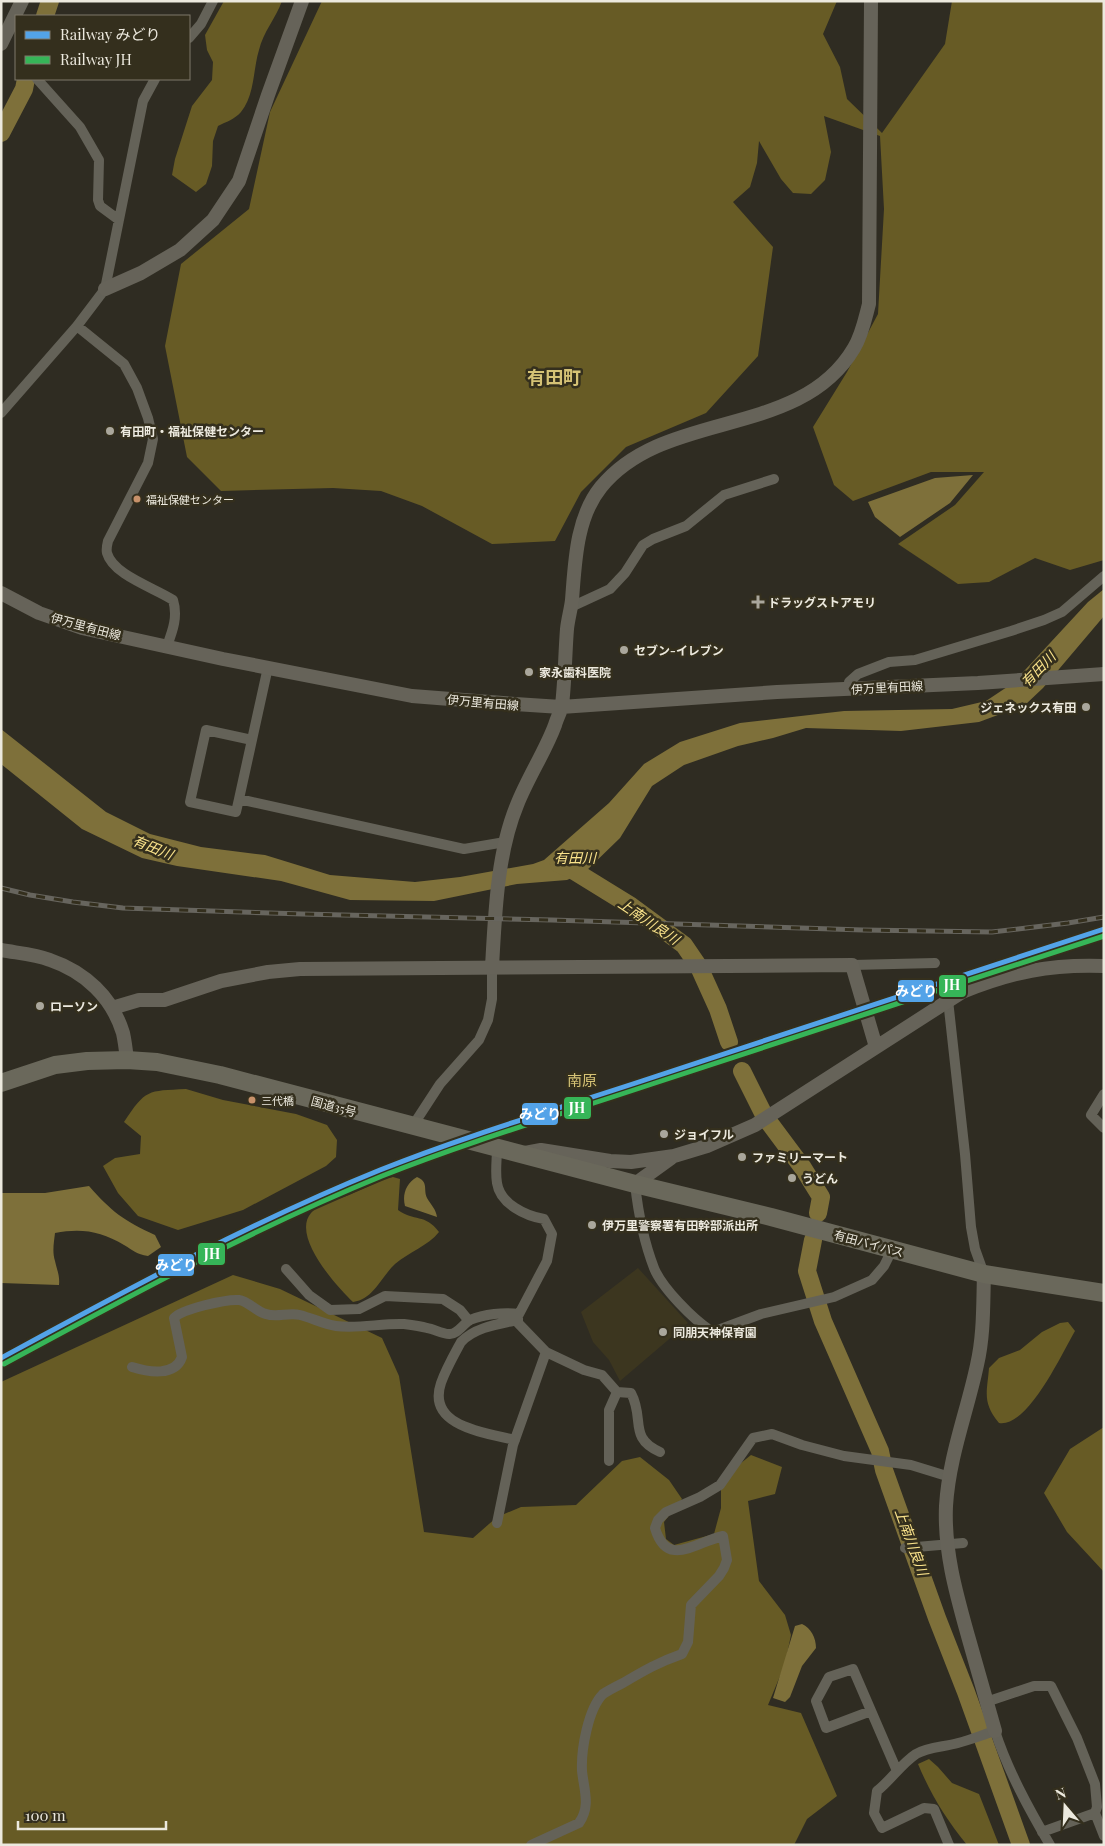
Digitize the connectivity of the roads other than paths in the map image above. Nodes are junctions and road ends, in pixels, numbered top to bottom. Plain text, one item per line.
1 (22, 1) edge
2 (213, 1) edge
3 (302, 1) edge
4 (871, 1) edge
5 (15, 15) edge
6 (15, 15) edge
7 (190, 37) edge
8 (1, 44) edge
9 (38, 80) edge
10 (154, 80) edge
11 (119, 220) junction
12 (105, 289) junction
13 (77, 326) junction
14 (1, 413) edge
15 (774, 479) dead end
16 (1104, 576) edge
17 (1, 593) edge
18 (571, 607) junction
19 (166, 646) junction
20 (268, 667) junction
21 (1104, 674) edge
22 (849, 689) junction
23 (561, 707) junction
24 (252, 740) junction
25 (240, 799) junction
26 (504, 848) junction
27 (1, 950) edge
28 (935, 963) dead end
29 (852, 966) junction
30 (1104, 966) edge
31 (492, 967) junction
32 (948, 1000) junction
33 (112, 1008) junction
34 (876, 1047) junction
35 (127, 1060) junction
36 (1, 1083) edge
37 (1104, 1094) edge
38 (412, 1127) junction
39 (1104, 1128) edge
40 (497, 1148) junction
41 (519, 1154) junction
42 (674, 1156) junction
43 (635, 1184) junction
44 (889, 1248) junction
45 (286, 1269) dead end
46 (984, 1274) junction
47 (1104, 1293) edge
48 (519, 1317) junction
49 (469, 1321) junction
50 (546, 1352) junction
51 (132, 1367) dead end
52 (617, 1392) junction
53 (515, 1440) junction
54 (660, 1452) dead end
55 (609, 1461) dead end
56 (950, 1477) junction
57 (497, 1524) dead end
58 (963, 1543) dead end
59 (947, 1544) junction
60 (905, 1548) dead end
61 (986, 1702) junction
62 (871, 1711) junction
63 (992, 1732) junction
64 (897, 1771) junction
65 (1095, 1813) junction
66 (1042, 1832) junction
67 (1104, 1836) edge
68 (531, 1845) edge
69 (950, 1845) edge
70 (1050, 1845) edge

1 - 6 street
2 - 7 street
3 - 12 street
4 - 18 street
5 - 8 street
9 - 11 street
10 - 11 street
11 - 12 street
12 - 13 street
13 - 14 street
13 - 19 street
15 - 18 street
16 - 22 street
17 - 19 street, 伊万里有田線
18 - 23 street
19 - 20 street, 伊万里有田線
20 - 23 street, 伊万里有田線
20 - 24 street
21 - 22 street, 伊万里有田線
22 - 23 street, 伊万里有田線
23 - 26 street
24 - 25 street
24 - 25 street
25 - 26 street
26 - 31 street
27 - 33 street
28 - 29 street
29 - 31 street
29 - 34 street
30 - 32 street
31 - 33 street
31 - 38 street
32 - 34 street
32 - 46 street
33 - 35 street
34 - 42 street
35 - 36 highway, 国道35号
35 - 38 highway, 国道35号
37 - 39 street
38 - 40 highway, 国道35号
40 - 41 highway, 国道35号
40 - 48 street
41 - 42 street
41 - 43 highway, 国道35号
42 - 43 street
43 - 44 highway, 有田バイパス
43 - 44 street
44 - 46 highway, 有田バイパス
45 - 49 street
46 - 47 highway, 有田バイパス
46 - 56 street
48 - 49 street
48 - 50 street
48 - 53 street
49 - 51 street
50 - 52 street
50 - 53 street
52 - 54 street
52 - 55 street
53 - 57 street
56 - 59 street
56 - 68 street
58 - 59 street
59 - 60 street
59 - 61 street
61 - 63 street
61 - 65 street
62 - 62 street
62 - 64 street
63 - 64 street
63 - 66 street
64 - 69 street
65 - 66 street
65 - 67 street
66 - 70 street

